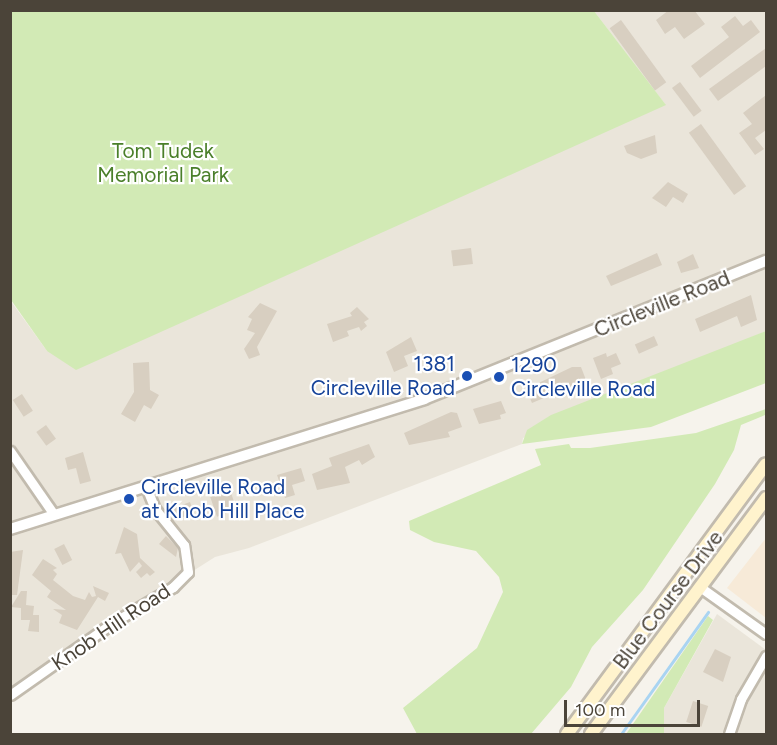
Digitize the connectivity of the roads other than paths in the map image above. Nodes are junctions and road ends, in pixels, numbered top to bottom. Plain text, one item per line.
1 (766, 261) edge
2 (10, 451) edge
3 (766, 464) edge
4 (146, 487) junction
5 (766, 498) edge
6 (53, 513) junction
7 (10, 529) edge
8 (700, 587) junction
9 (766, 634) edge
10 (766, 656) edge
11 (10, 695) edge
12 (567, 735) edge
13 (591, 735) edge
14 (729, 735) edge

1 - 4 street, Circleville Road
2 - 6 street
3 - 12 main road, Blue Course Drive
4 - 6 street, Circleville Road
4 - 11 street, Knob Hill Road
5 - 8 main road, Blue Course Drive
6 - 7 street, Circleville Road
8 - 9 street
8 - 13 main road, Blue Course Drive
10 - 14 street

